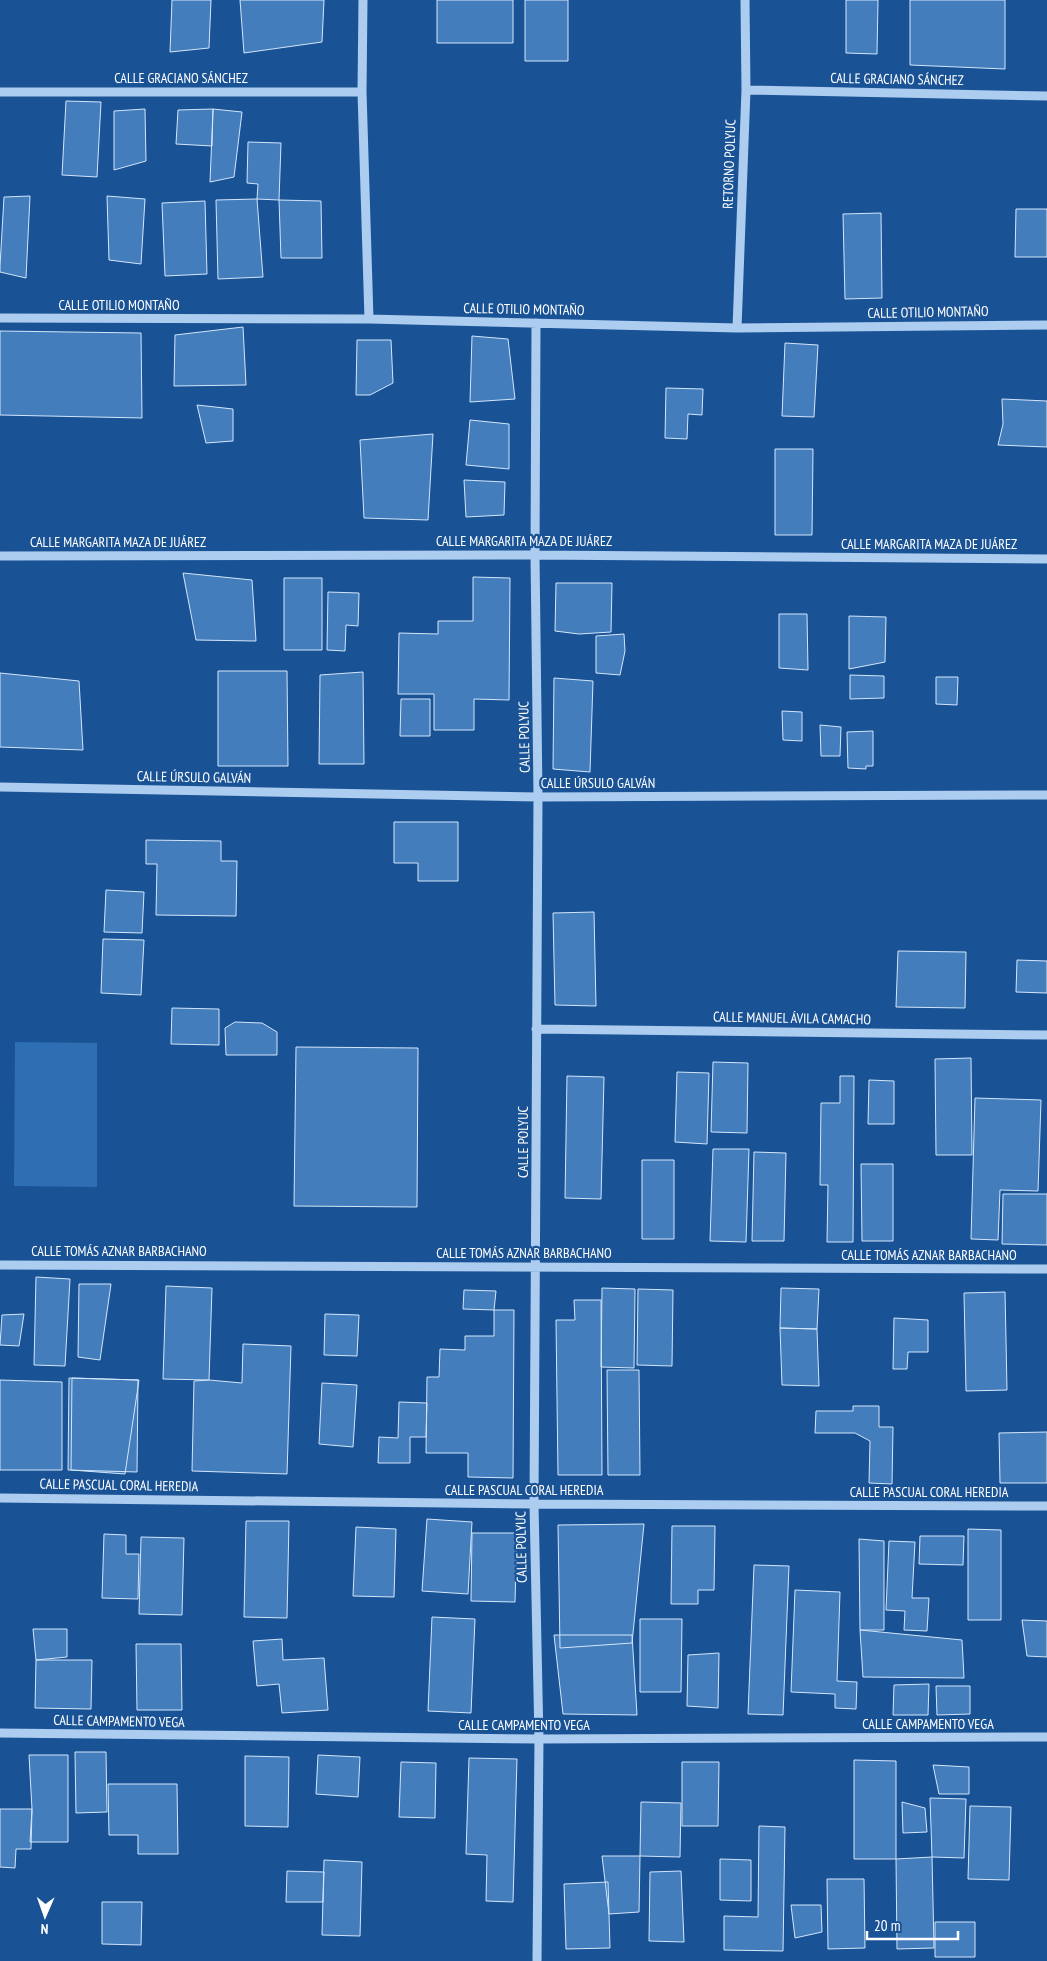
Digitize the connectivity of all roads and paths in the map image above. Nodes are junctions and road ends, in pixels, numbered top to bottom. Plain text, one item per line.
1 (362, 0) edge
2 (745, 0) edge
3 (746, 90) junction
4 (0, 92) edge
5 (362, 92) junction
6 (1047, 96) edge
7 (0, 318) edge
8 (368, 319) junction
9 (536, 322) junction
10 (1047, 325) edge
11 (737, 328) junction
12 (535, 555) junction
13 (0, 556) edge
14 (1047, 559) edge
15 (0, 788) edge
16 (1047, 796) edge
17 (538, 797) junction
18 (536, 1028) junction
19 (1047, 1035) edge
20 (0, 1265) edge
21 (537, 1267) junction
22 (1047, 1269) edge
23 (0, 1498) edge
24 (534, 1504) junction
25 (1047, 1506) edge
26 (0, 1733) edge
27 (1047, 1737) edge
28 (539, 1739) junction
29 (537, 1961) edge

1 - 5 street
2 - 3 street, RETORNO POLYUC
3 - 6 street, CALLE GRACIANO SÁNCHEZ
3 - 11 street, RETORNO POLYUC
4 - 5 street, CALLE GRACIANO SÁNCHEZ
5 - 8 street
7 - 8 street, CALLE OTILIO MONTAÑO
8 - 9 street, CALLE OTILIO MONTAÑO
9 - 11 street, CALLE OTILIO MONTAÑO
9 - 12 street, CALLE POLYUC
10 - 11 street, CALLE OTILIO MONTAÑO
12 - 13 street, CALLE MARGARITA MAZA DE JUÁREZ
12 - 14 street, CALLE MARGARITA MAZA DE JUÁREZ
12 - 17 street, CALLE POLYUC
15 - 17 street, CALLE ÚRSULO GALVÁN
16 - 17 street, CALLE ÚRSULO GALVÁN
17 - 18 street, CALLE POLYUC
18 - 19 street, CALLE MANUEL ÁVILA CAMACHO
18 - 21 street, CALLE POLYUC
20 - 21 street, CALLE TOMÁS AZNAR BARBACHANO
21 - 22 street, CALLE TOMÁS AZNAR BARBACHANO
21 - 24 street, CALLE POLYUC
23 - 24 street, CALLE PASCUAL CORAL HEREDIA
24 - 25 street, CALLE PASCUAL CORAL HEREDIA
24 - 28 street, CALLE POLYUC
26 - 28 street, CALLE CAMPAMENTO VEGA
27 - 28 street, CALLE CAMPAMENTO VEGA
28 - 29 street, CALLE POLYUC

